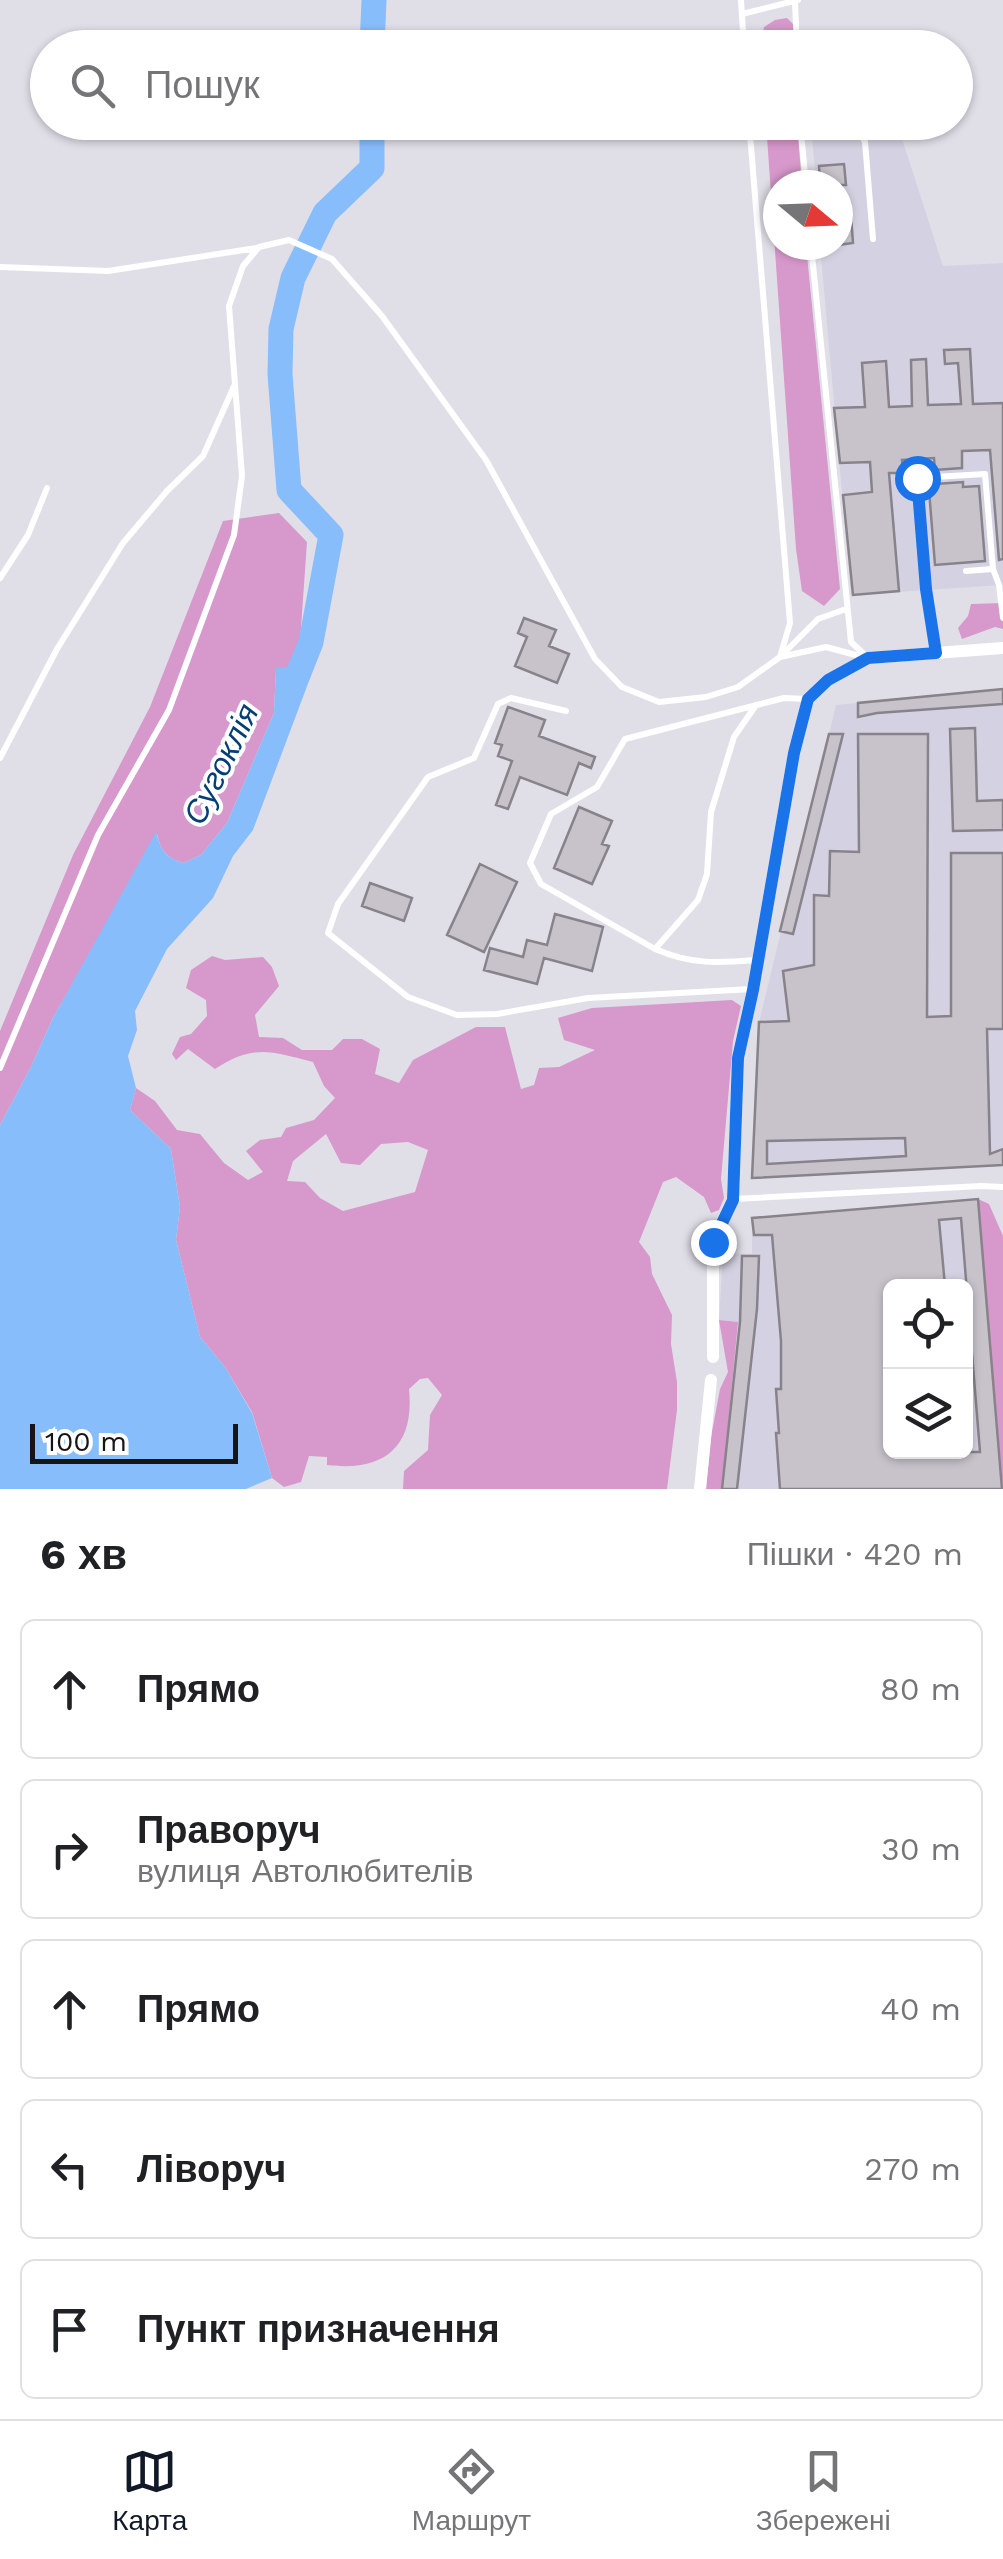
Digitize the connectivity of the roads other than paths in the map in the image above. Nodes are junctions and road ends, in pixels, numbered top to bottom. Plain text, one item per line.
1 (741, 0) edge
2 (796, 1) edge
3 (742, 14) junction
4 (743, 30) edge
5 (797, 30) edge
6 (750, 140) edge
7 (802, 140) edge
8 (864, 140) edge
9 (805, 170) edge
10 (873, 239) dead end
11 (259, 248) junction
12 (812, 260) edge
13 (0, 267) edge
14 (235, 383) junction
15 (47, 488) dead end
16 (993, 569) junction
17 (966, 571) dead end
18 (0, 578) edge
19 (846, 608) junction
20 (1003, 618) edge
21 (1003, 648) edge
22 (936, 653) junction
23 (780, 657) junction
24 (868, 658) junction
25 (808, 699) junction
26 (756, 705) junction
27 (566, 711) dead end
28 (0, 758) edge
29 (655, 949) junction
30 (758, 960) junction
31 (753, 990) junction
32 (0, 1068) edge
33 (1003, 1187) edge
34 (733, 1200) junction
35 (713, 1356) dead end
36 (712, 1380) dead end
37 (698, 1489) edge

1 - 3 lane
2 - 3 lane
2 - 5 lane
3 - 4 lane
6 - 23 lane
7 - 9 lane
8 - 10 lane
11 - 13 lane
11 - 14 lane
11 - 23 lane
12 - 19 lane
14 - 28 lane
14 - 32 lane
15 - 18 lane
16 - 17 lane
16 - 20 lane
16 - 22 lane
19 - 23 lane
19 - 24 lane
21 - 22 street
22 - 24 street
23 - 24 lane
24 - 25 street
25 - 26 lane
25 - 30 street
26 - 29 lane
26 - 29 lane
27 - 31 lane
29 - 30 lane
30 - 31 street
31 - 34 street
33 - 34 lane
34 - 35 street
36 - 37 street

